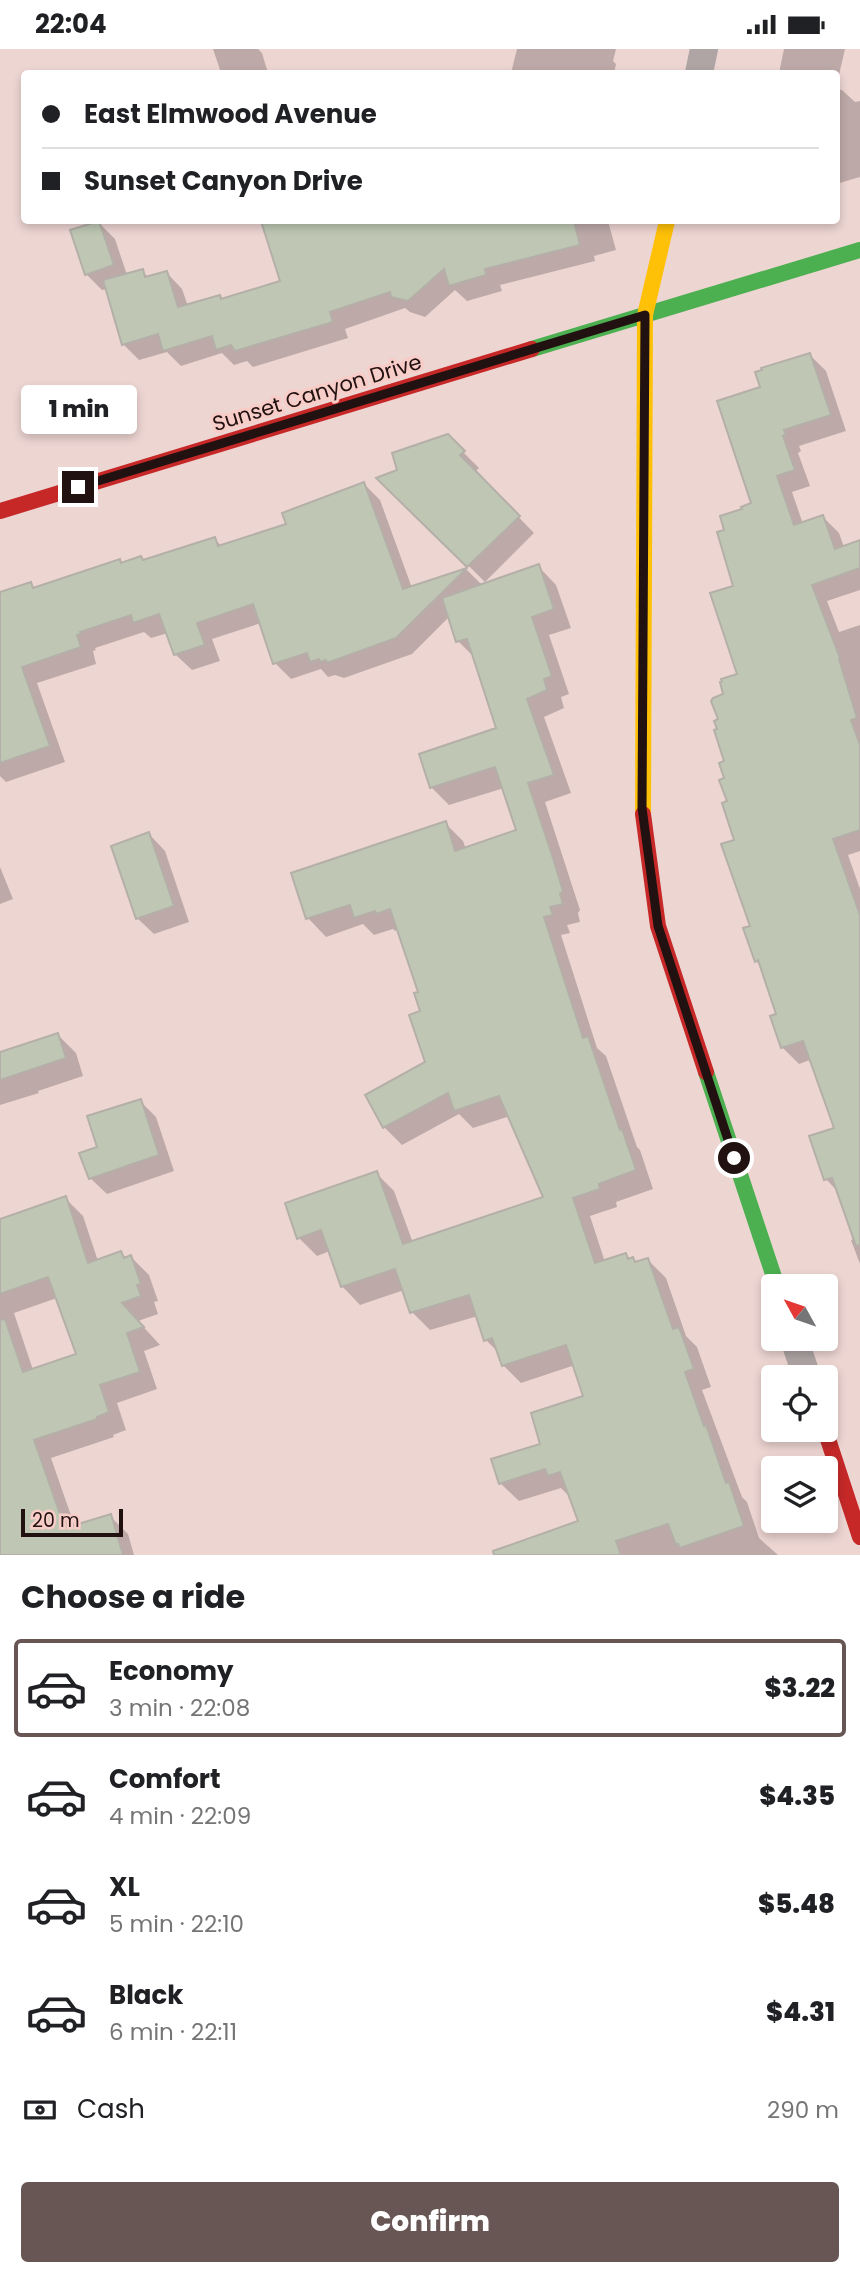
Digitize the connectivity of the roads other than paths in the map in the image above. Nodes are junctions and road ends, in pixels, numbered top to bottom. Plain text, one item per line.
1 (704, 49) edge
2 (700, 70) edge
3 (666, 224) edge
4 (860, 250) edge
5 (645, 315) junction
6 (0, 511) edge
7 (773, 1274) edge
8 (829, 1442) edge
9 (860, 1537) edge

1 - 2 street
3 - 5 street
4 - 5 street, Sunset Canyon Drive
5 - 6 street, Sunset Canyon Drive
5 - 7 street
8 - 9 street

